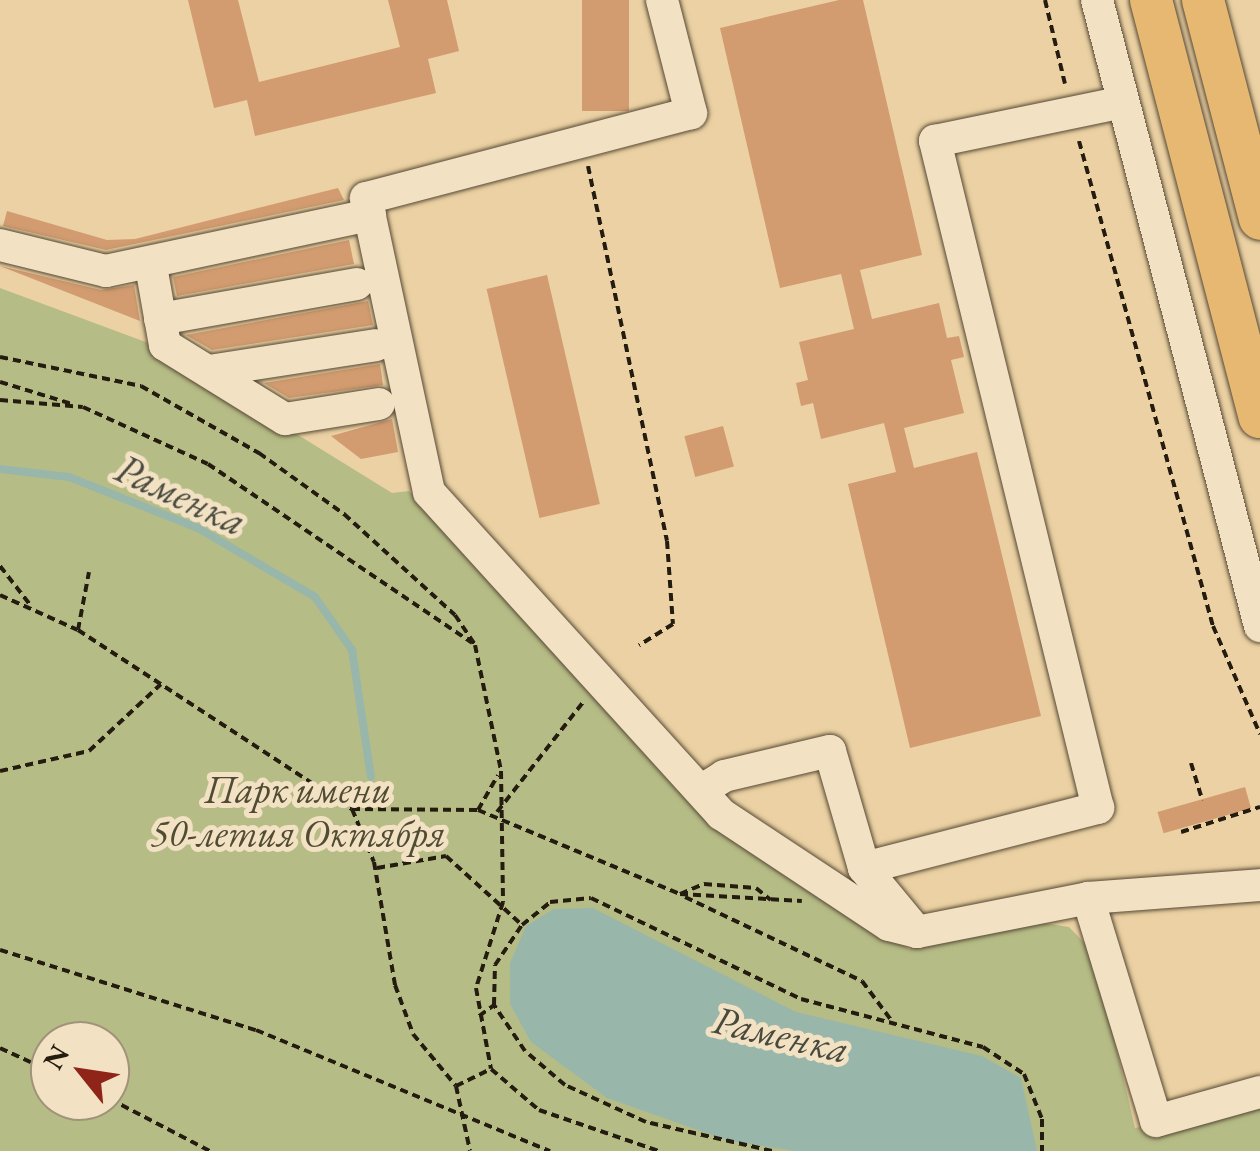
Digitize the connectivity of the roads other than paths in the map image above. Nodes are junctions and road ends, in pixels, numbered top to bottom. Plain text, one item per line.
1 (662, 0) edge
2 (1097, 0) edge
3 (1152, 0) edge
4 (1203, 0) edge
5 (1124, 102) junction
6 (370, 215) junction
7 (1260, 219) edge
8 (0, 245) edge
9 (151, 266) junction
10 (357, 284) dead end
11 (160, 319) junction
12 (376, 346) dead end
13 (209, 370) junction
14 (379, 404) dead end
15 (1260, 417) edge
16 (1259, 622) edge
17 (702, 790) junction
18 (864, 868) junction
19 (1260, 885) edge
20 (1088, 898) junction
21 (917, 932) junction
22 (1260, 1092) edge

1 - 6 street
2 - 5 street
3 - 15 main road
4 - 7 main road
5 - 16 street
5 - 18 street
6 - 9 street
6 - 17 street
8 - 9 street
9 - 11 street
10 - 11 street
11 - 13 street
12 - 13 street
13 - 14 street
17 - 18 street
17 - 21 street
18 - 21 street
19 - 20 street
20 - 21 street
20 - 22 street

